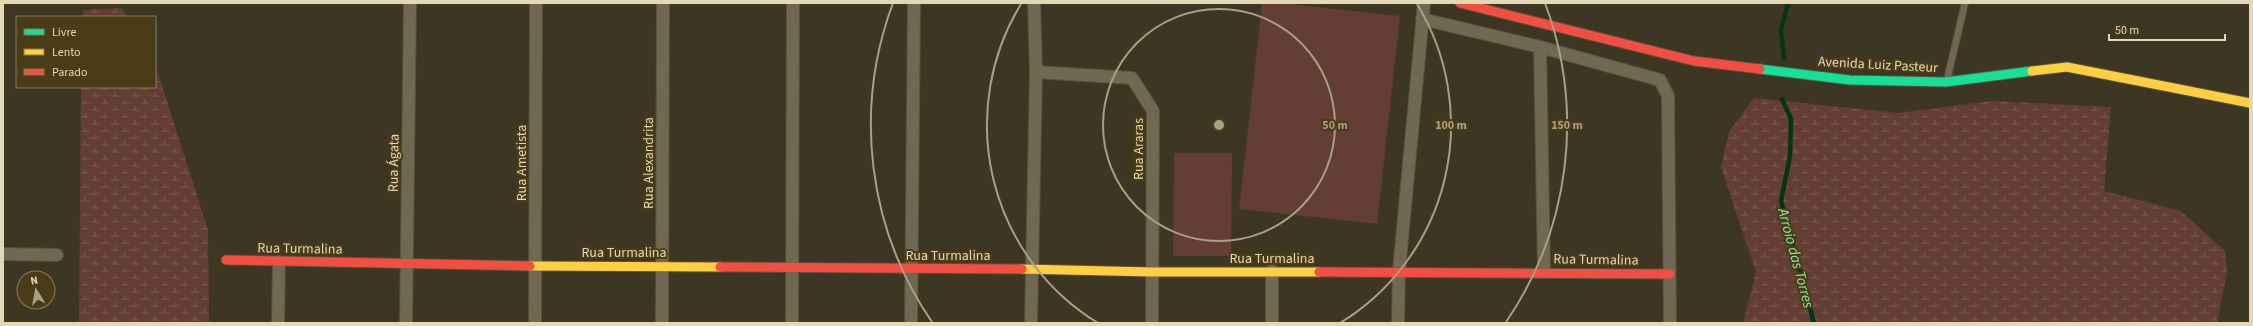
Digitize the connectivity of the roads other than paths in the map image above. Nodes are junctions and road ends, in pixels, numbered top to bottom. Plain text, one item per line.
1 (410, 3) edge
2 (536, 3) edge
3 (663, 3) edge
4 (793, 3) edge
5 (914, 3) edge
6 (1034, 3) edge
7 (1424, 3) edge
8 (1460, 3) edge
9 (1965, 3) edge
10 (1422, 19) junction
11 (1540, 47) junction
12 (1036, 72) junction
13 (1946, 82) junction
14 (2250, 103) edge
15 (3, 254) edge
16 (56, 255) dead end
17 (226, 260) dead end
18 (279, 262) junction
19 (406, 263) junction
20 (535, 266) junction
21 (663, 266) junction
22 (793, 268) junction
23 (912, 269) junction
24 (1032, 269) junction
25 (1272, 271) junction
26 (1399, 271) junction
27 (1152, 272) junction
28 (1544, 272) junction
29 (1670, 274) junction
30 (278, 323) edge
31 (406, 323) edge
32 (535, 323) edge
33 (662, 323) edge
34 (792, 323) edge
35 (911, 323) edge
36 (1031, 323) edge
37 (1152, 323) edge
38 (1272, 323) edge
39 (1398, 323) edge
40 (1670, 323) edge

1 - 19 street, Rua Ágata
2 - 20 street, Rua Ametista
3 - 21 street, Rua Alexandrita
4 - 22 street
5 - 23 street
6 - 12 street
7 - 10 street
8 - 13 street, Avenida Luiz Pasteur
9 - 13 lane
10 - 11 street
10 - 26 street
11 - 28 street
11 - 29 street
12 - 24 street
12 - 27 street, Rua Araras
13 - 14 street, Avenida Luiz Pasteur
15 - 16 street
17 - 18 street, Rua Turmalina
18 - 19 street, Rua Turmalina
18 - 30 street
19 - 20 street, Rua Turmalina
19 - 31 street, Rua Ágata
20 - 21 street, Rua Turmalina
20 - 32 street, Rua Ametista
21 - 22 street, Rua Turmalina
21 - 33 street, Rua Alexandrita
22 - 23 street, Rua Turmalina
22 - 34 street
23 - 24 street, Rua Turmalina
23 - 35 street
24 - 27 street, Rua Turmalina
24 - 36 street
25 - 26 street, Rua Turmalina
25 - 27 street, Rua Turmalina
25 - 38 street
26 - 28 street, Rua Turmalina
26 - 39 street
27 - 37 street, Rua Araras
28 - 29 street, Rua Turmalina
29 - 40 street

